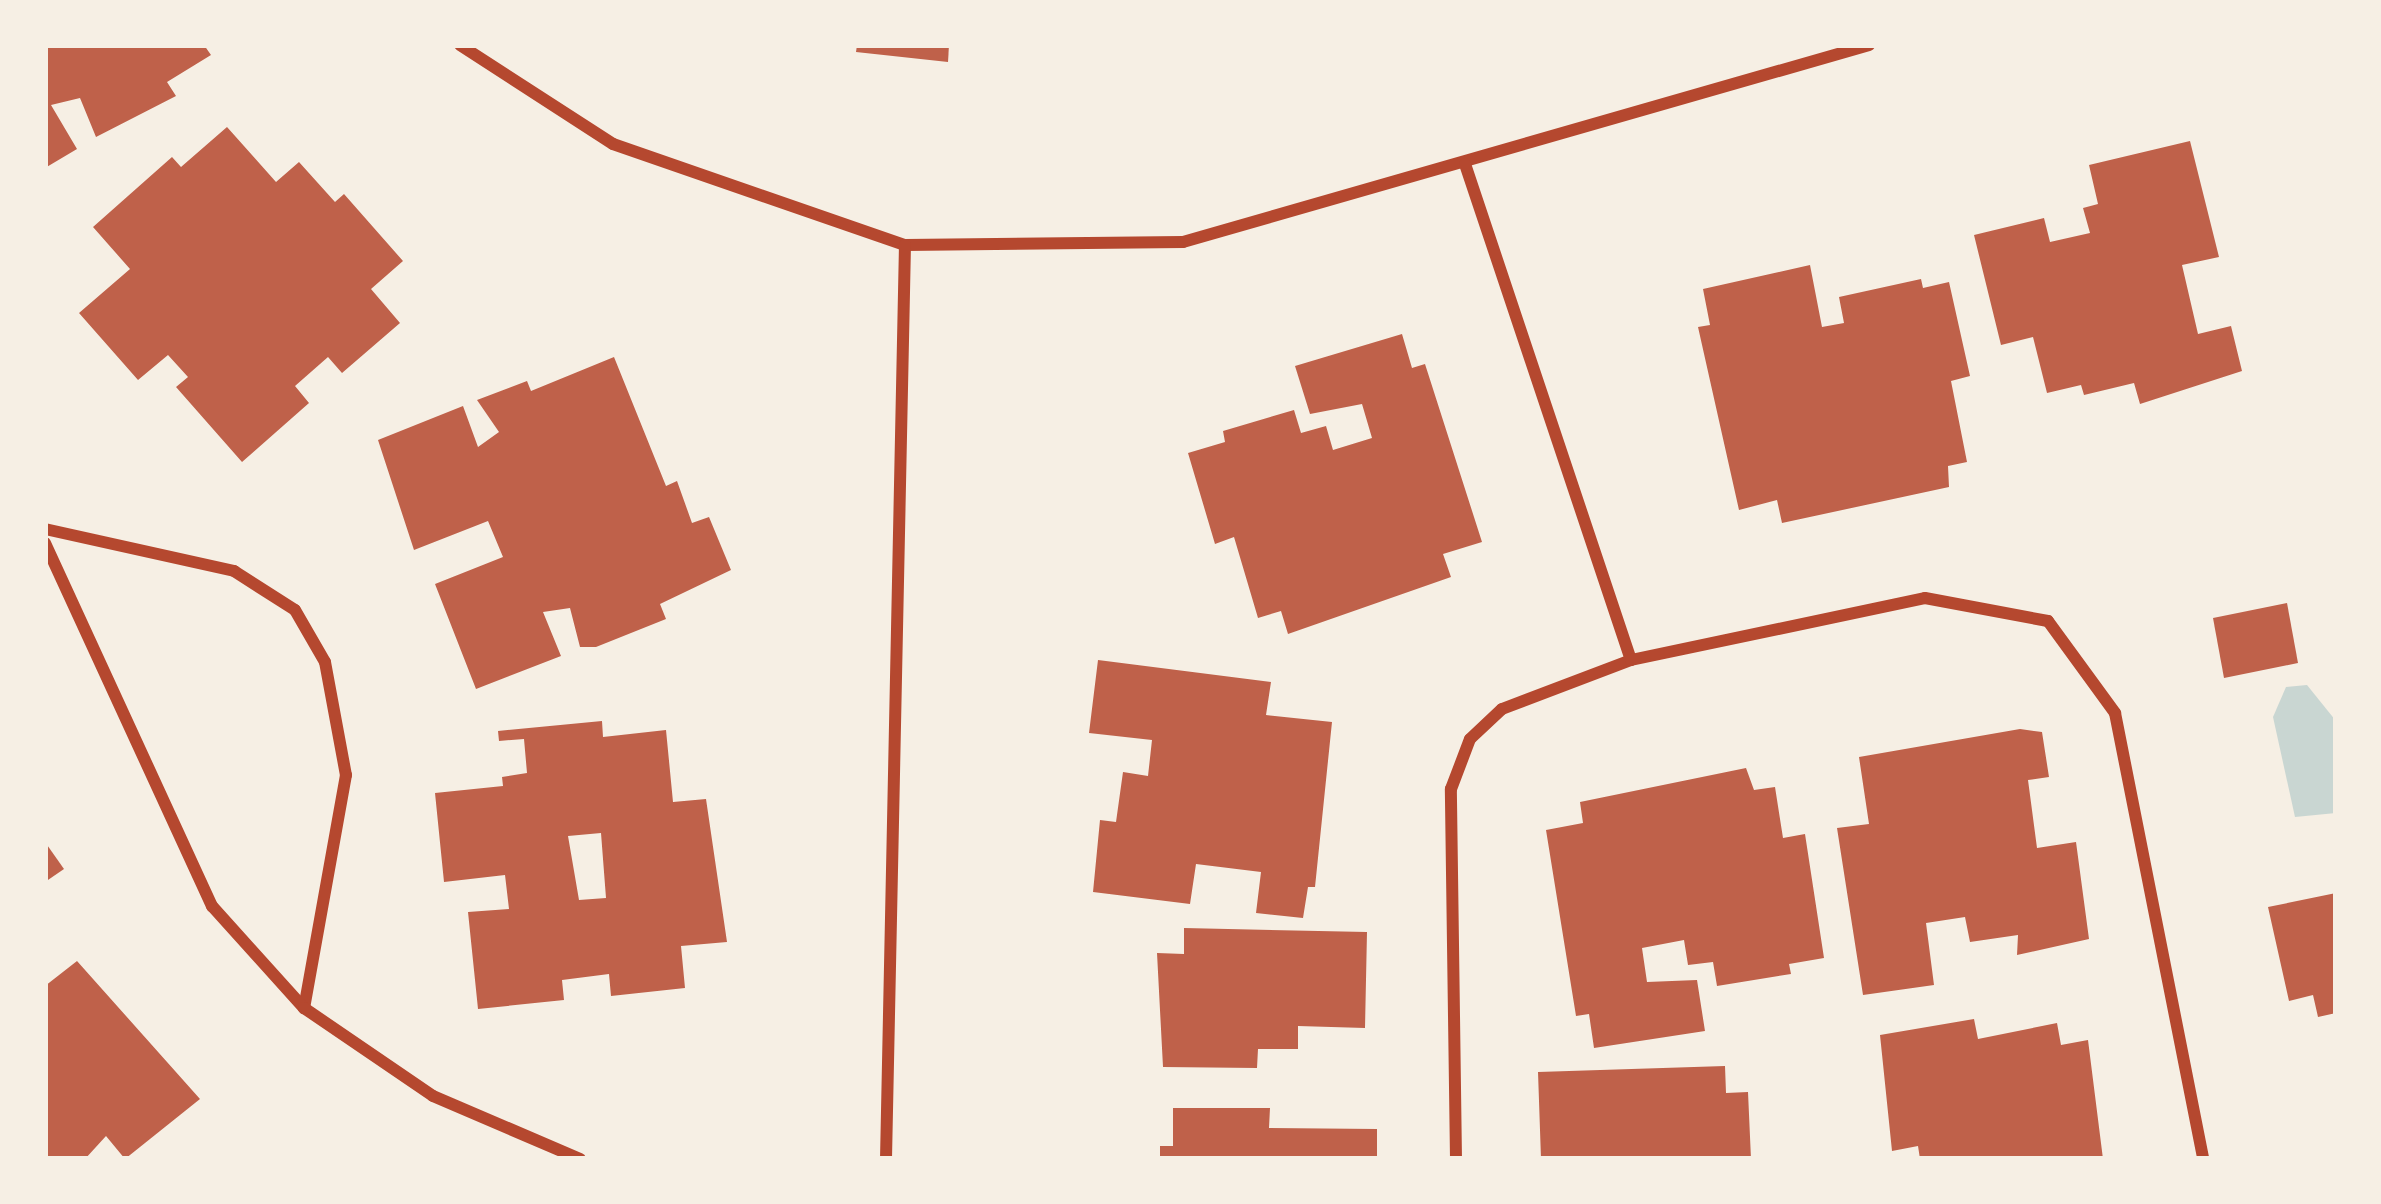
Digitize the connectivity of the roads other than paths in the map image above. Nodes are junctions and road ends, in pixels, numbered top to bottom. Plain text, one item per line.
1 (460, 45) edge
2 (1869, 45) edge
3 (1465, 164) junction
4 (905, 245) junction
5 (45, 529) edge
6 (45, 543) edge
7 (1631, 660) junction
8 (304, 1008) junction
9 (580, 1159) edge
10 (886, 1159) edge
11 (1456, 1159) edge
12 (2203, 1159) edge

1 - 4 street
2 - 3 street
3 - 4 street
3 - 7 street
4 - 10 street
5 - 8 street
6 - 8 street
7 - 11 street
7 - 12 street
8 - 9 street

